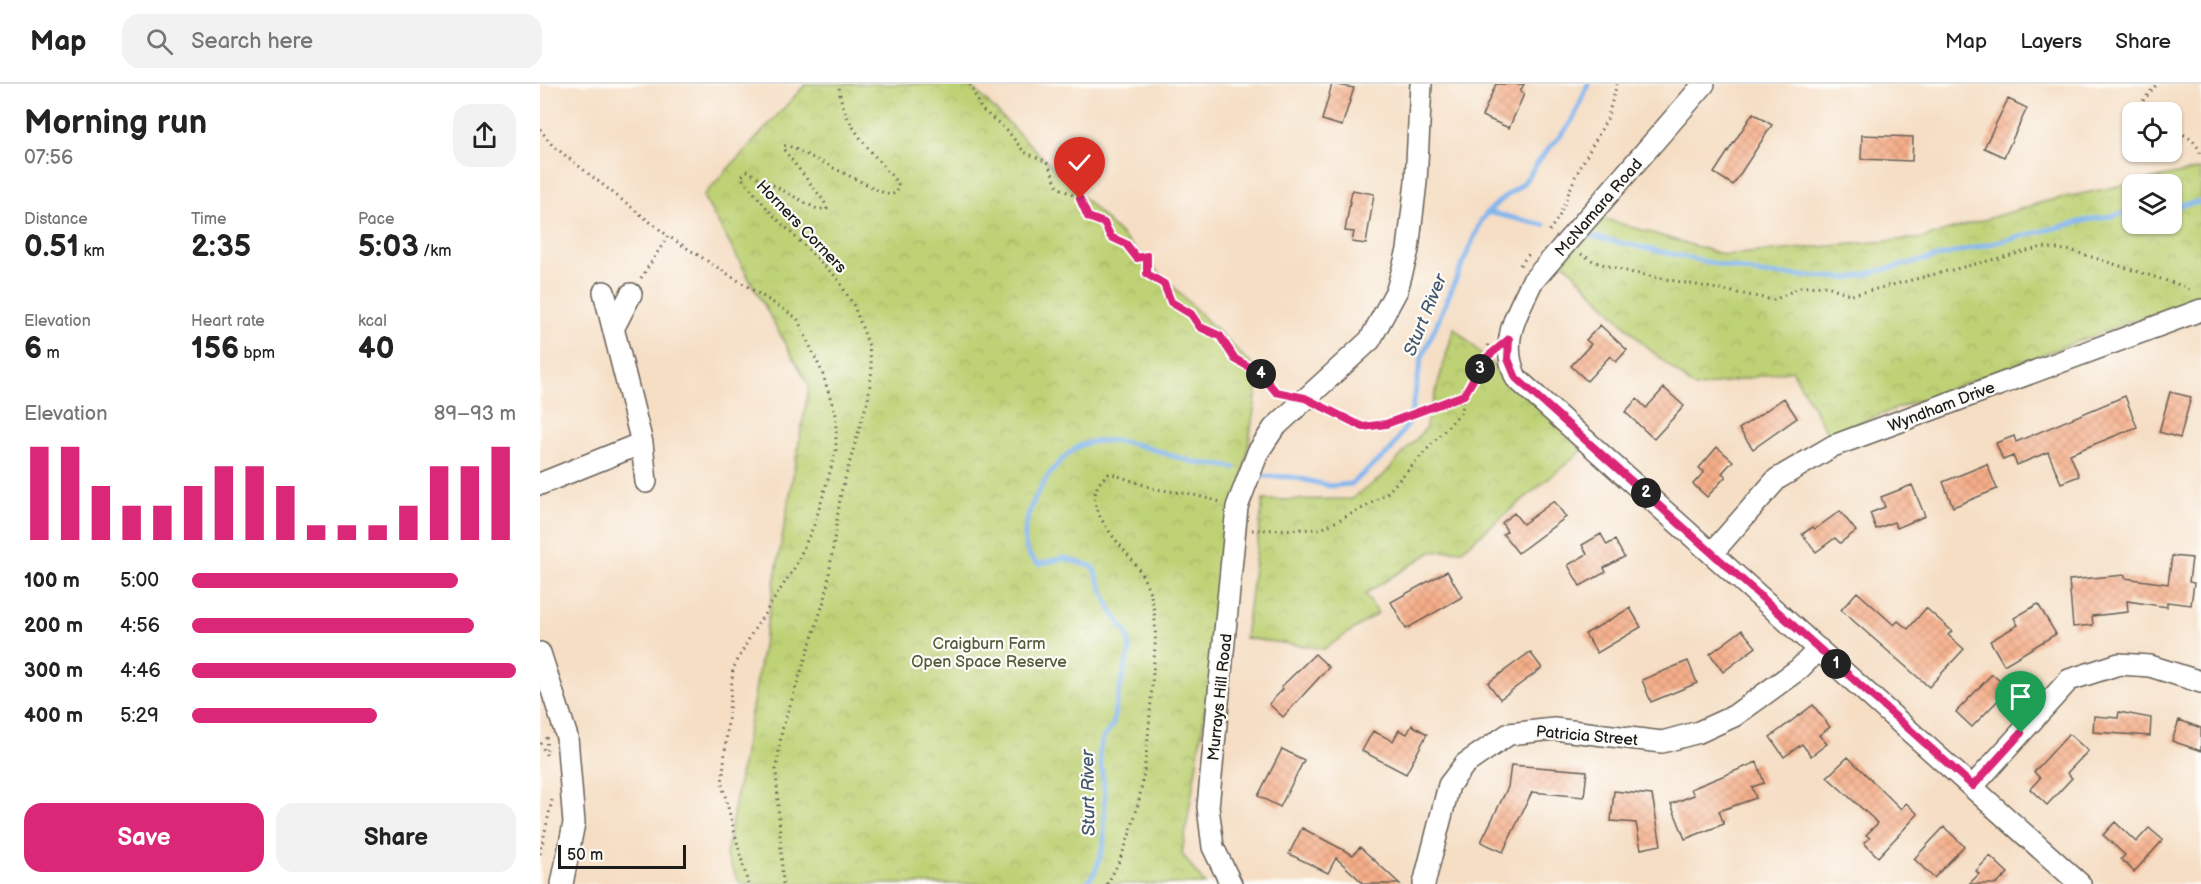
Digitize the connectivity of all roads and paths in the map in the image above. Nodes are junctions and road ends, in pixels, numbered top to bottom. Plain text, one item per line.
1 (839, 84) edge
2 (970, 84) edge
3 (1421, 84) edge
4 (1617, 84) edge
5 (1704, 84) edge
6 (2157, 84) edge
7 (2142, 102) edge
8 (540, 129) edge
9 (2182, 134) edge
10 (2201, 157) edge
11 (1559, 217) dead end
12 (668, 236) junction
13 (1564, 245) junction
14 (604, 292) dead end
15 (631, 294) joint
16 (2198, 303) edge
17 (614, 327) junction
18 (1509, 339) junction
19 (1464, 395) junction
20 (1305, 398) junction
21 (642, 444) junction
22 (646, 482) dead end
23 (540, 484) edge
24 (1239, 502) junction
25 (1235, 531) junction
26 (1713, 552) junction
27 (1820, 649) junction
28 (542, 662) edge
29 (2201, 682) edge
30 (540, 742) edge
31 (549, 759) dead end
32 (1973, 786) junction
33 (551, 790) dead end
34 (540, 854) edge
35 (562, 884) edge
36 (748, 884) edge
37 (783, 884) edge
38 (1107, 884) edge
39 (1231, 884) edge
40 (1424, 884) edge
41 (2079, 884) edge

1 - 37 path, Horners Corners
2 - 20 path
3 - 20 street, Murrays Hill Road
4 - 11 path
5 - 13 street, McNamara Road
6 - 7 path
8 - 12 path
9 - 10 path
12 - 15 path
12 - 36 path
13 - 16 path
13 - 18 street, McNamara Road
14 - 17 street
15 - 17 street
16 - 26 street, Wyndham Drive
17 - 21 street
18 - 19 path
18 - 26 street
19 - 20 path
19 - 25 path
20 - 24 street, Murrays Hill Road
21 - 22 street
21 - 23 street
24 - 25 street, Murrays Hill Road
24 - 38 path
25 - 39 street, Murrays Hill Road
26 - 27 street
27 - 32 street
27 - 40 street, Patricia Street
28 - 35 street
29 - 32 street
30 - 31 path
32 - 41 street
33 - 34 path

